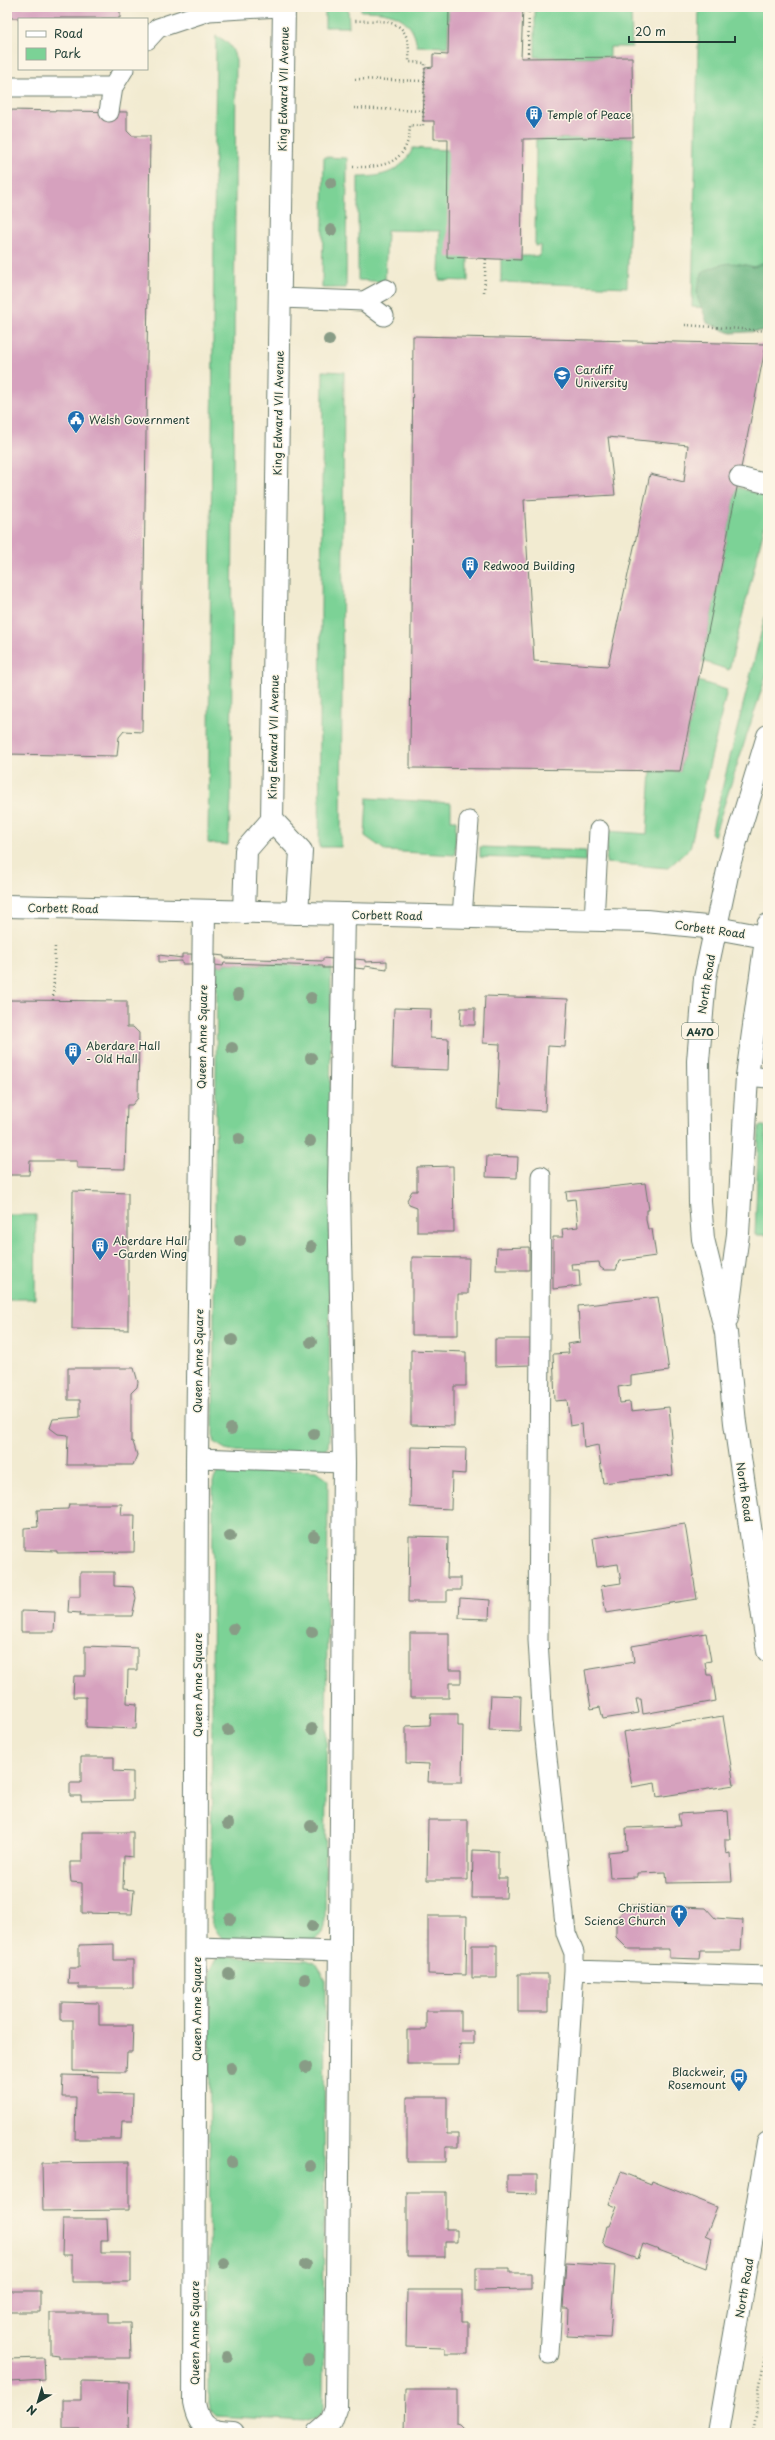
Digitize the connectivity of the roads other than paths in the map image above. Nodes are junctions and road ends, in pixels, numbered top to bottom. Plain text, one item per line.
1 (280, 7) edge
2 (284, 7) edge
3 (148, 39) edge
4 (123, 70) edge
5 (7, 87) edge
6 (113, 87) junction
7 (109, 112) dead end
8 (386, 289) dead end
9 (280, 298) junction
10 (364, 301) junction
11 (384, 316) dead end
12 (739, 477) dead end
13 (768, 484) edge
14 (768, 736) edge
15 (272, 820) junction
16 (469, 821) dead end
17 (598, 830) dead end
18 (7, 906) edge
19 (204, 911) junction
20 (244, 912) junction
21 (297, 913) junction
22 (344, 914) junction
23 (462, 917) junction
24 (594, 920) junction
25 (716, 928) junction
26 (766, 931) edge
27 (762, 1004) edge
28 (757, 1077) edge
29 (541, 1176) dead end
30 (726, 1333) junction
31 (197, 1458) junction
32 (344, 1463) junction
33 (768, 1651) edge
34 (196, 1947) junction
35 (341, 1951) junction
36 (574, 1970) junction
37 (768, 1976) edge
38 (768, 2143) edge
39 (549, 2354) dead end
40 (233, 2433) edge
41 (318, 2433) edge
42 (718, 2433) edge

1 - 3 lane
2 - 9 street, King Edward VII Avenue
4 - 6 lane
5 - 6 lane
6 - 7 lane
8 - 10 lane
9 - 10 lane
9 - 15 street, King Edward VII Avenue
10 - 11 lane
12 - 13 lane
14 - 25 street, North Road / A470
15 - 20 street
15 - 21 street
16 - 23 lane
17 - 24 lane
18 - 19 street, Corbett Road
19 - 20 street, Corbett Road
19 - 31 street, Queen Anne Square
20 - 21 street, Corbett Road
21 - 22 street, Corbett Road
22 - 23 street, Corbett Road
22 - 32 street
23 - 24 street, Corbett Road
24 - 25 street, Corbett Road
25 - 26 street, Corbett Road
25 - 30 street, North Road / A470
26 - 27 street, North Road / A470
27 - 28 street, North Road / A470
28 - 30 street, North Road / A470
29 - 36 lane
30 - 33 street, North Road / A470
31 - 32 lane
31 - 34 street, Queen Anne Square
32 - 35 street
34 - 35 lane
34 - 40 street, Queen Anne Square
35 - 41 street
36 - 37 lane
36 - 39 lane
38 - 42 street, North Road

